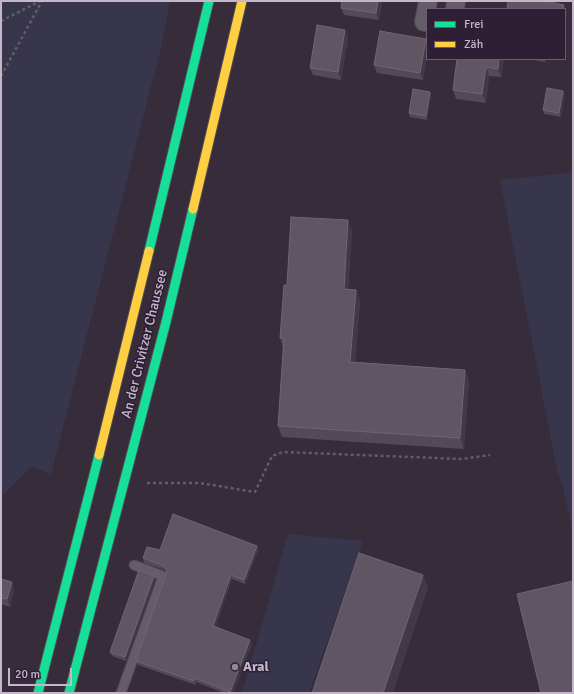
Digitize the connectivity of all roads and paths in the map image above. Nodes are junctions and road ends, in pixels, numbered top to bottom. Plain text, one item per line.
1 (41, 1) edge
2 (209, 1) edge
3 (242, 1) edge
4 (426, 12) edge
5 (1, 22) edge
6 (426, 22) edge
7 (1, 76) edge
8 (490, 455) dead end
9 (142, 482) dead end
10 (134, 565) dead end
11 (38, 693) edge
12 (69, 693) edge
13 (121, 693) edge

1 - 5 path
1 - 7 path
2 - 11 main road, An der Crivitzer Chaussee
3 - 12 main road, An der Crivitzer Chaussee
4 - 6 street
8 - 9 path
10 - 13 lane

